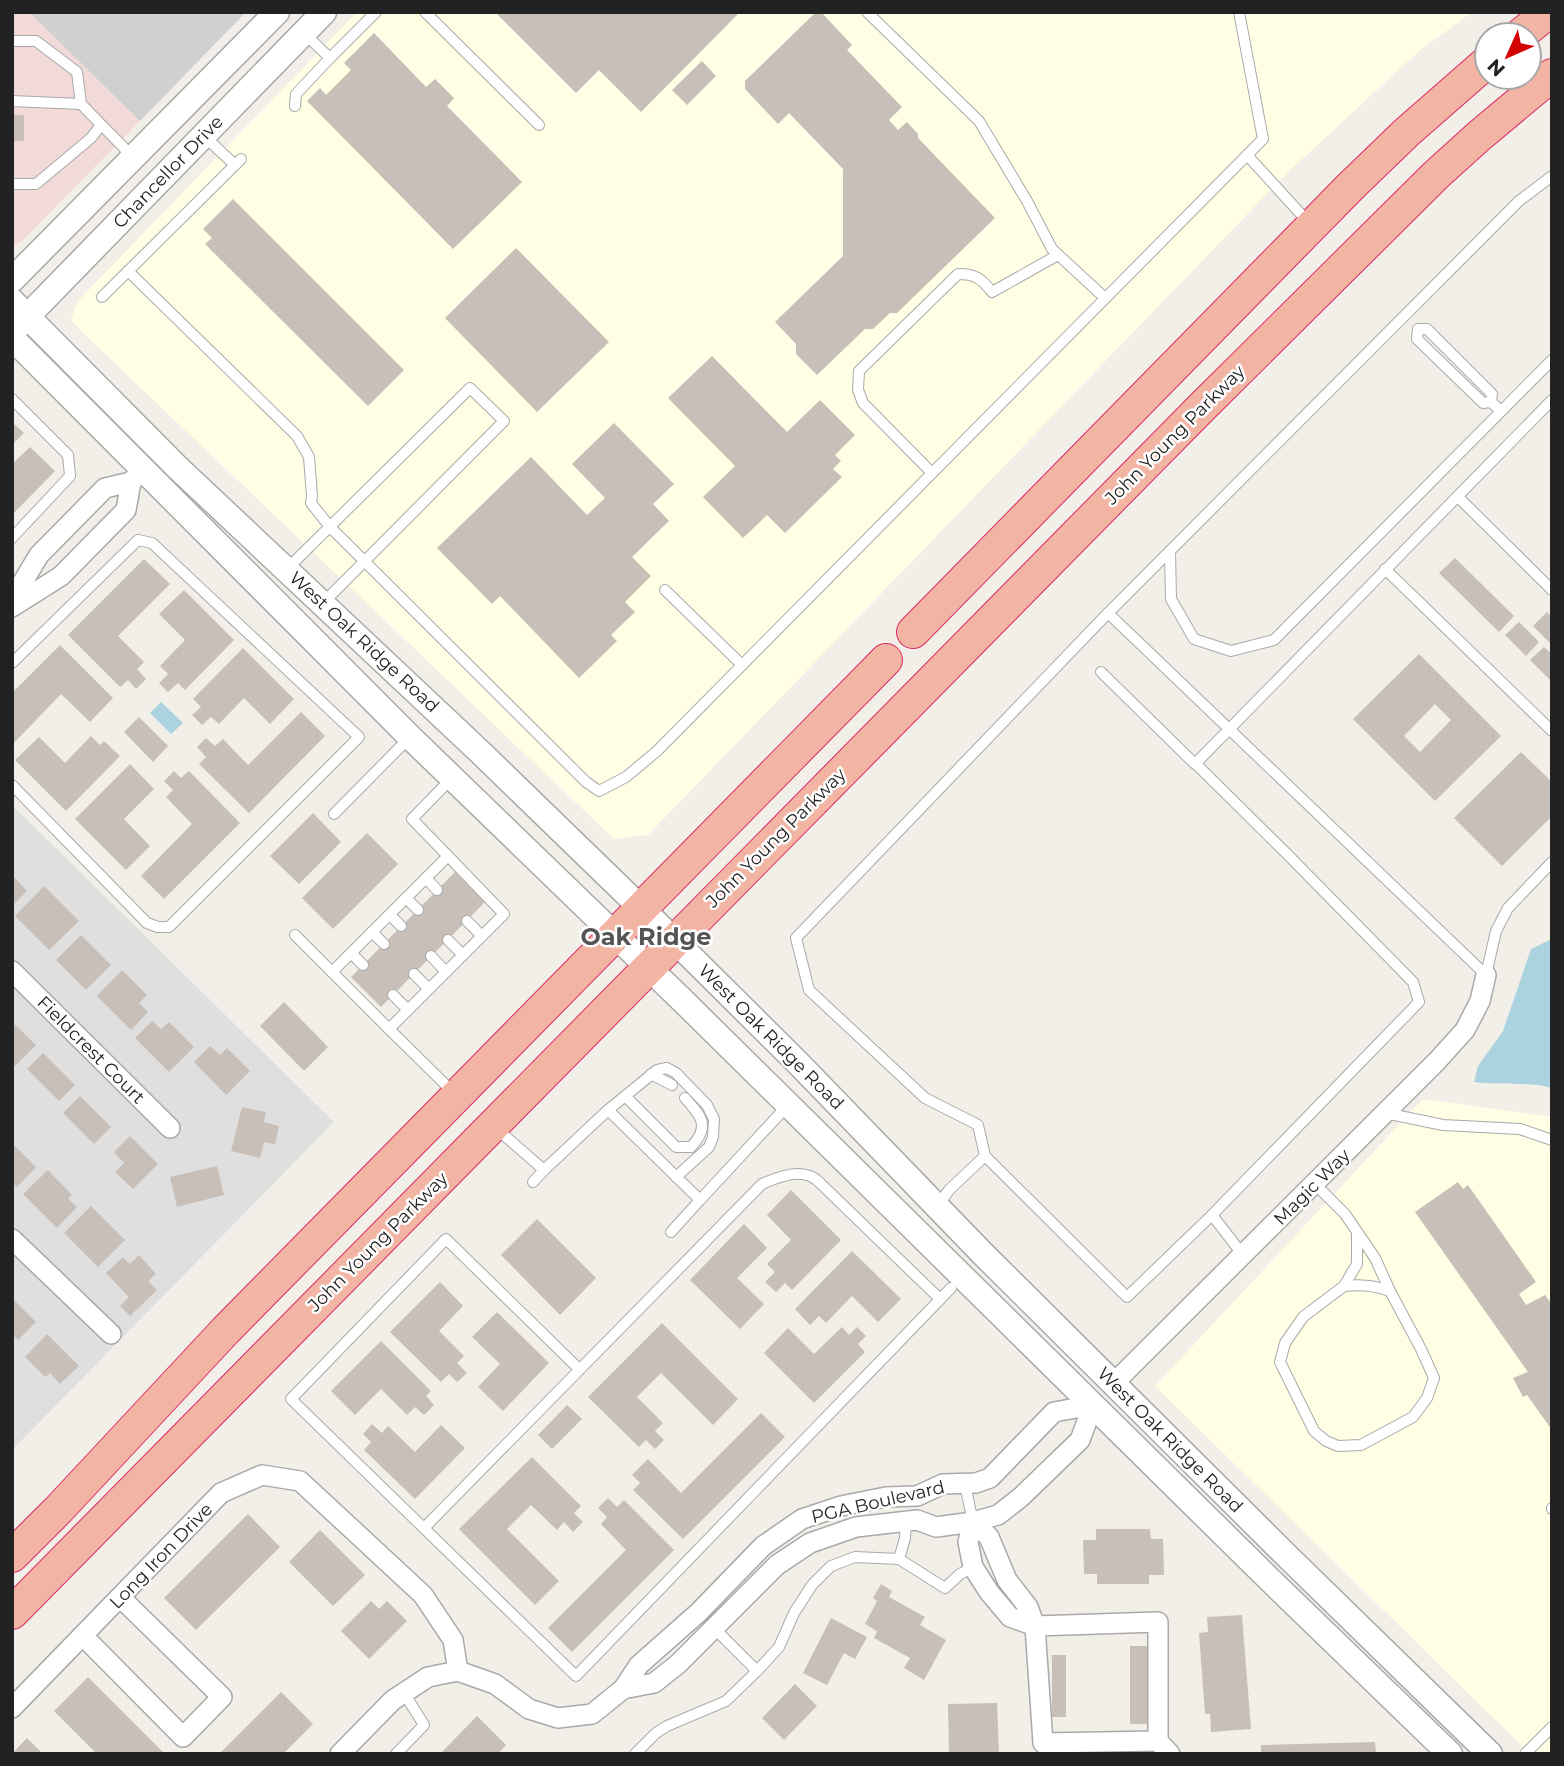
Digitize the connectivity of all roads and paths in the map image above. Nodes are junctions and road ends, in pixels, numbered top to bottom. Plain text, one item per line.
1 (277, 12) edge
2 (324, 12) edge
3 (376, 12) edge
4 (425, 12) edge
5 (867, 12) edge
6 (1238, 12) edge
7 (303, 33) junction
8 (12, 41) edge
9 (330, 58) junction
10 (1473, 74) edge
11 (1552, 75) edge
12 (12, 101) edge
13 (81, 104) junction
14 (295, 106) dead end
15 (101, 125) junction
16 (539, 125) dead end
17 (203, 136) junction
18 (1247, 155) junction
19 (134, 157) junction
20 (1552, 176) edge
21 (12, 184) edge
22 (1311, 226) junction
23 (1058, 255) junction
24 (128, 271) junction
25 (12, 280) edge
26 (102, 297) dead end
27 (1105, 298) junction
28 (17, 316) edge
29 (1405, 316) junction
30 (12, 338) edge
31 (1552, 360) edge
32 (12, 400) edge
33 (1552, 400) edge
34 (1501, 411) junction
35 (932, 474) junction
36 (137, 476) junction
37 (1458, 497) junction
38 (330, 527) junction
39 (12, 538) edge
40 (1170, 551) junction
41 (365, 561) junction
42 (287, 569) junction
43 (1385, 569) junction
44 (665, 590) dead end
45 (1552, 590) edge
46 (12, 600) edge
47 (323, 603) junction
48 (12, 607) edge
49 (1108, 613) junction
50 (913, 632) dead end
51 (886, 660) dead end
52 (12, 663) edge
53 (742, 665) junction
54 (1101, 672) dead end
55 (1229, 729) junction
56 (1552, 731) edge
57 (410, 737) junction
58 (1195, 763) junction
59 (453, 777) junction
60 (12, 785) edge
61 (334, 814) dead end
62 (447, 856) junction
63 (1552, 862) edge
64 (426, 878) junction
65 (437, 890) dead end
66 (406, 898) junction
67 (642, 908) junction
68 (418, 910) dead end
69 (390, 915) junction
70 (467, 921) dead end
71 (401, 926) dead end
72 (372, 932) junction
73 (295, 935) dead end
74 (615, 935) junction
75 (482, 936) junction
76 (448, 940) dead end
77 (674, 940) junction
78 (384, 944) dead end
79 (351, 953) junction
80 (463, 955) junction
81 (431, 956) dead end
82 (363, 965) dead end
83 (648, 967) junction
84 (12, 971) edge
85 (332, 972) junction
86 (446, 972) junction
87 (414, 974) dead end
88 (1486, 975) junction
89 (429, 989) junction
90 (393, 995) dead end
91 (408, 1010) junction
92 (389, 1029) junction
93 (651, 1073) junction
94 (672, 1085) dead end
95 (457, 1096) junction
96 (625, 1096) junction
97 (685, 1098) dead end
98 (788, 1105) junction
99 (608, 1110) junction
100 (1384, 1113) junction
101 (493, 1125) junction
102 (170, 1128) dead end
103 (1552, 1140) edge
104 (691, 1147) junction
105 (700, 1156) junction
106 (985, 1156) junction
107 (544, 1170) junction
108 (676, 1177) junction
109 (533, 1182) dead end
110 (1315, 1184) junction
111 (700, 1200) junction
112 (936, 1208) junction
113 (1212, 1215) junction
114 (671, 1232) dead end
115 (1357, 1232) junction
116 (12, 1239) edge
117 (1243, 1255) junction
118 (1344, 1286) junction
119 (951, 1288) dead end
120 (1390, 1291) junction
121 (940, 1299) junction
122 (111, 1334) dead end
123 (579, 1369) junction
124 (1113, 1384) junction
125 (1093, 1405) junction
126 (965, 1485) junction
127 (906, 1521) junction
128 (973, 1522) junction
129 (424, 1528) junction
130 (12, 1556) edge
131 (899, 1559) junction
132 (973, 1567) junction
133 (121, 1598) junction
134 (699, 1612) junction
135 (12, 1613) edge
136 (1312, 1620) junction
137 (1035, 1626) junction
138 (714, 1627) junction
139 (83, 1636) junction
140 (660, 1647) junction
141 (678, 1664) junction
142 (458, 1671) junction
143 (757, 1671) junction
144 (623, 1689) junction
145 (404, 1693) junction
146 (12, 1708) edge
147 (1552, 1727) edge
148 (1164, 1747) edge
149 (340, 1754) edge
150 (396, 1754) edge
151 (635, 1754) edge
152 (1450, 1754) edge
153 (1471, 1754) edge
154 (1490, 1754) edge
155 (1525, 1754) edge

1 - 19 street, Chancellor Drive
2 - 7 street, Chancellor Drive
3 - 9 lane
4 - 16 lane
5 - 23 lane
6 - 18 lane
7 - 9 lane
7 - 17 street, Chancellor Drive
8 - 13 lane
9 - 14 lane
10 - 22 highway
11 - 77 highway, John Young Parkway
12 - 13 lane
13 - 15 lane
15 - 19 lane
15 - 21 lane
17 - 24 lane
17 - 28 street, Chancellor Drive
18 - 22 lane
18 - 27 lane
19 - 25 street, Chancellor Drive
20 - 29 lane
22 - 50 highway
23 - 27 lane
23 - 35 lane
24 - 26 lane
24 - 38 lane
27 - 35 lane
28 - 42 street, West Oak Ridge Road
29 - 34 lane
29 - 40 lane
30 - 36 street, West Oak Ridge Road
31 - 34 lane
32 - 39 lane
33 - 37 lane
34 - 40 lane
35 - 53 lane
36 - 46 street
36 - 47 street
36 - 48 street
36 - 57 street, West Oak Ridge Road
37 - 43 lane
37 - 45 lane
38 - 41 lane
38 - 41 lane
38 - 42 lane
40 - 49 lane
41 - 47 lane
41 - 53 lane
42 - 47 street, West Oak Ridge Road
43 - 55 lane
43 - 56 lane
44 - 53 lane
47 - 67 street, West Oak Ridge Road
49 - 55 lane
49 - 106 lane
51 - 67 highway
52 - 60 lane
54 - 58 lane
55 - 58 lane
55 - 88 lane
57 - 59 street, West Oak Ridge Road
57 - 61 lane
58 - 113 lane
59 - 62 lane
59 - 74 street, West Oak Ridge Road
62 - 64 lane
62 - 75 lane
63 - 88 lane
64 - 65 lane
64 - 66 lane
66 - 68 lane
66 - 69 lane
67 - 74 highway
67 - 77 street, West Oak Ridge Road
69 - 71 lane
69 - 72 lane
70 - 75 lane
72 - 78 lane
72 - 79 lane
73 - 85 lane
74 - 83 street, West Oak Ridge Road
74 - 95 highway
75 - 80 lane
76 - 80 lane
77 - 83 highway, John Young Parkway
77 - 112 street, West Oak Ridge Road
79 - 82 lane
79 - 85 lane
80 - 86 lane
81 - 86 lane
83 - 98 street, West Oak Ridge Road
83 - 101 highway, John Young Parkway
84 - 102 street, Fieldcrest Court
85 - 92 lane
86 - 89 lane
87 - 89 lane
88 - 100 street, Magic Way
89 - 91 lane
90 - 91 lane
91 - 92 lane
92 - 95 lane
93 - 94 lane
93 - 96 lane
93 - 105 lane
95 - 130 highway
96 - 99 lane
96 - 104 lane
97 - 104 lane
98 - 111 lane
98 - 125 street, West Oak Ridge Road
99 - 107 lane
99 - 108 lane
100 - 103 lane
100 - 110 street, Magic Way
101 - 107 lane
101 - 135 highway, John Young Parkway
104 - 105 lane
105 - 108 lane
106 - 112 lane
106 - 113 lane
107 - 109 lane
108 - 111 lane
110 - 115 lane
110 - 117 street, Magic Way
111 - 114 lane
112 - 124 street, West Oak Ridge Road
113 - 117 lane
115 - 118 lane
115 - 120 lane
116 - 122 street
117 - 124 street, Magic Way
118 - 120 lane
118 - 120 lane
119 - 121 lane
121 - 123 lane
121 - 129 lane
123 - 129 lane
123 - 129 lane
124 - 125 street
124 - 154 street, West Oak Ridge Road
125 - 126 street, PGA Boulevard
125 - 128 street, PGA Boulevard
125 - 136 street, West Oak Ridge Road
126 - 128 lane
126 - 134 street, PGA Boulevard
127 - 128 street, PGA Boulevard
127 - 131 lane
127 - 138 street, PGA Boulevard
128 - 132 street
128 - 137 street
131 - 132 lane
131 - 143 lane
132 - 137 street
133 - 139 street, Long Iron Drive
133 - 139 street
133 - 142 street, Long Iron Drive
134 - 138 lane
134 - 140 street, PGA Boulevard
136 - 152 street, West Oak Ridge Road
136 - 153 street
137 - 148 street
137 - 148 street
138 - 141 street, PGA Boulevard
138 - 143 lane
139 - 146 street, Long Iron Drive
140 - 141 lane
140 - 144 street, PGA Boulevard
141 - 144 street, PGA Boulevard
142 - 144 street, PGA Boulevard
142 - 145 street
143 - 151 lane
145 - 149 street
145 - 150 lane
147 - 155 lane

